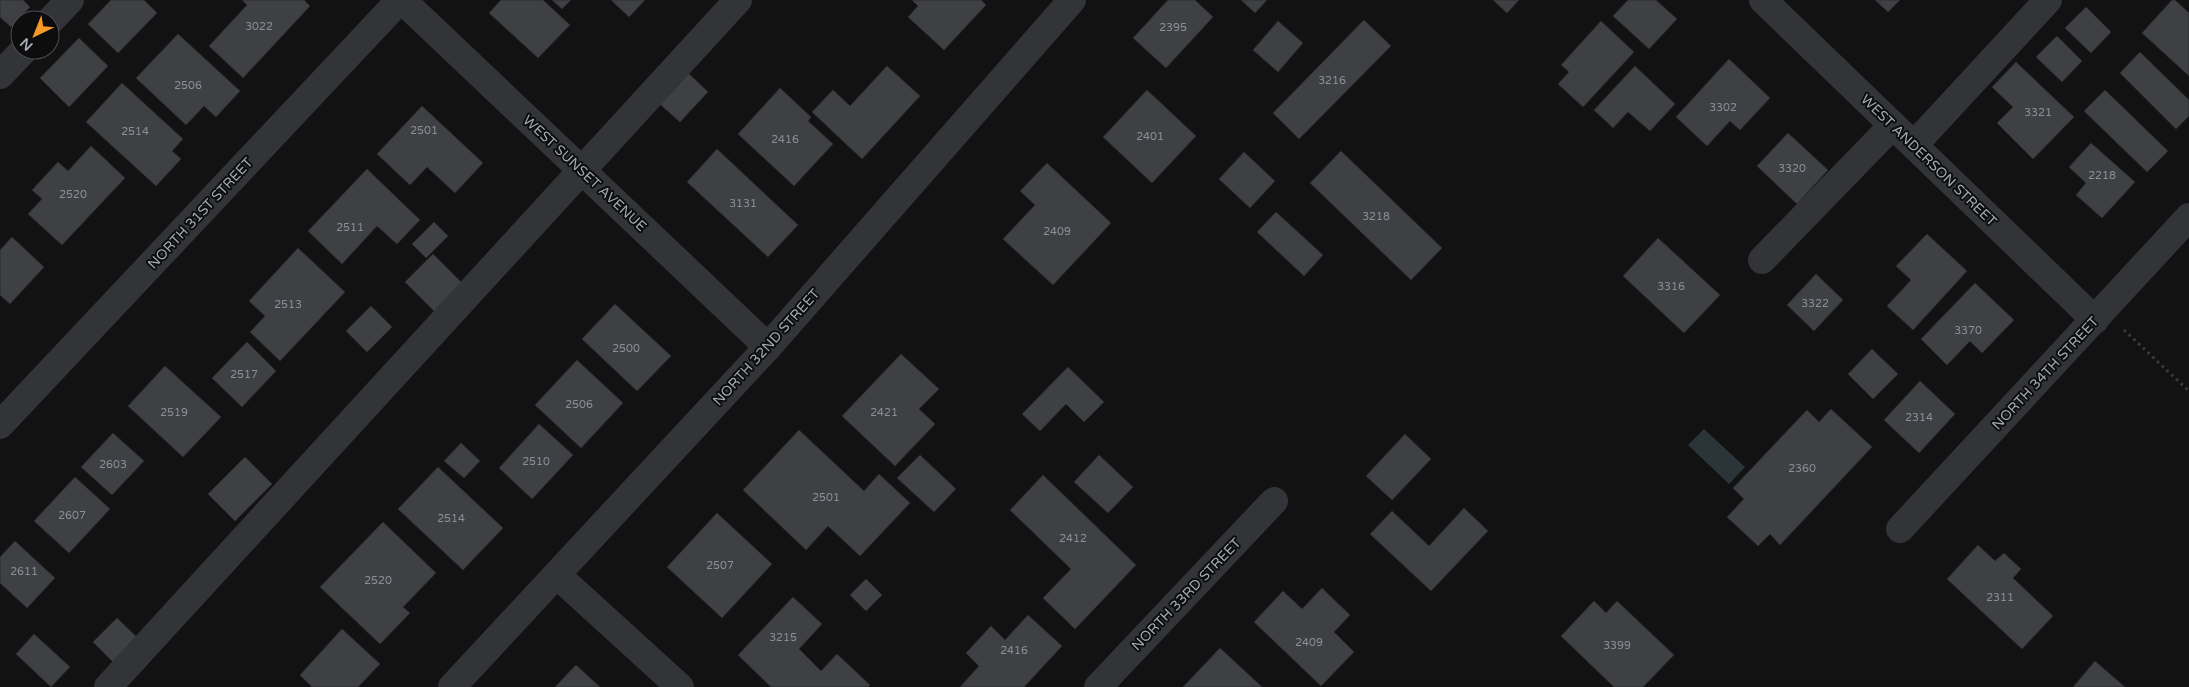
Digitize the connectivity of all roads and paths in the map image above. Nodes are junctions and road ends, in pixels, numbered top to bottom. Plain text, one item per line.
1 (70, 0) edge
2 (401, 0) edge
3 (738, 0) edge
4 (1072, 0) edge
5 (1763, 0) edge
6 (2048, 0) edge
7 (60, 11) edge
8 (14, 60) edge
9 (0, 75) edge
10 (1893, 125) junction
11 (1914, 145) junction
12 (582, 170) junction
13 (2189, 217) edge
14 (1762, 260) dead end
15 (2095, 320) junction
16 (768, 347) junction
17 (2189, 391) edge
18 (0, 425) edge
19 (1274, 501) dead end
20 (1900, 528) dead end
21 (557, 575) junction
22 (108, 687) edge
23 (452, 687) edge
24 (680, 687) edge
25 (1098, 687) edge

1 - 7 street
2 - 12 street, WEST SUNSET AVENUE
2 - 18 street, NORTH 31ST STREET
3 - 12 street
4 - 16 street, NORTH 32ND STREET
5 - 10 street, WEST ANDERSON STREET
6 - 11 street
8 - 9 street
10 - 11 street, WEST ANDERSON STREET
10 - 14 street
11 - 15 street, WEST ANDERSON STREET
12 - 16 street, WEST SUNSET AVENUE
12 - 22 street
13 - 15 street, NORTH 34TH STREET
15 - 17 path
15 - 20 street, NORTH 34TH STREET
16 - 21 street, NORTH 32ND STREET
19 - 25 street, NORTH 33RD STREET
21 - 23 street, NORTH 32ND STREET
21 - 24 street

